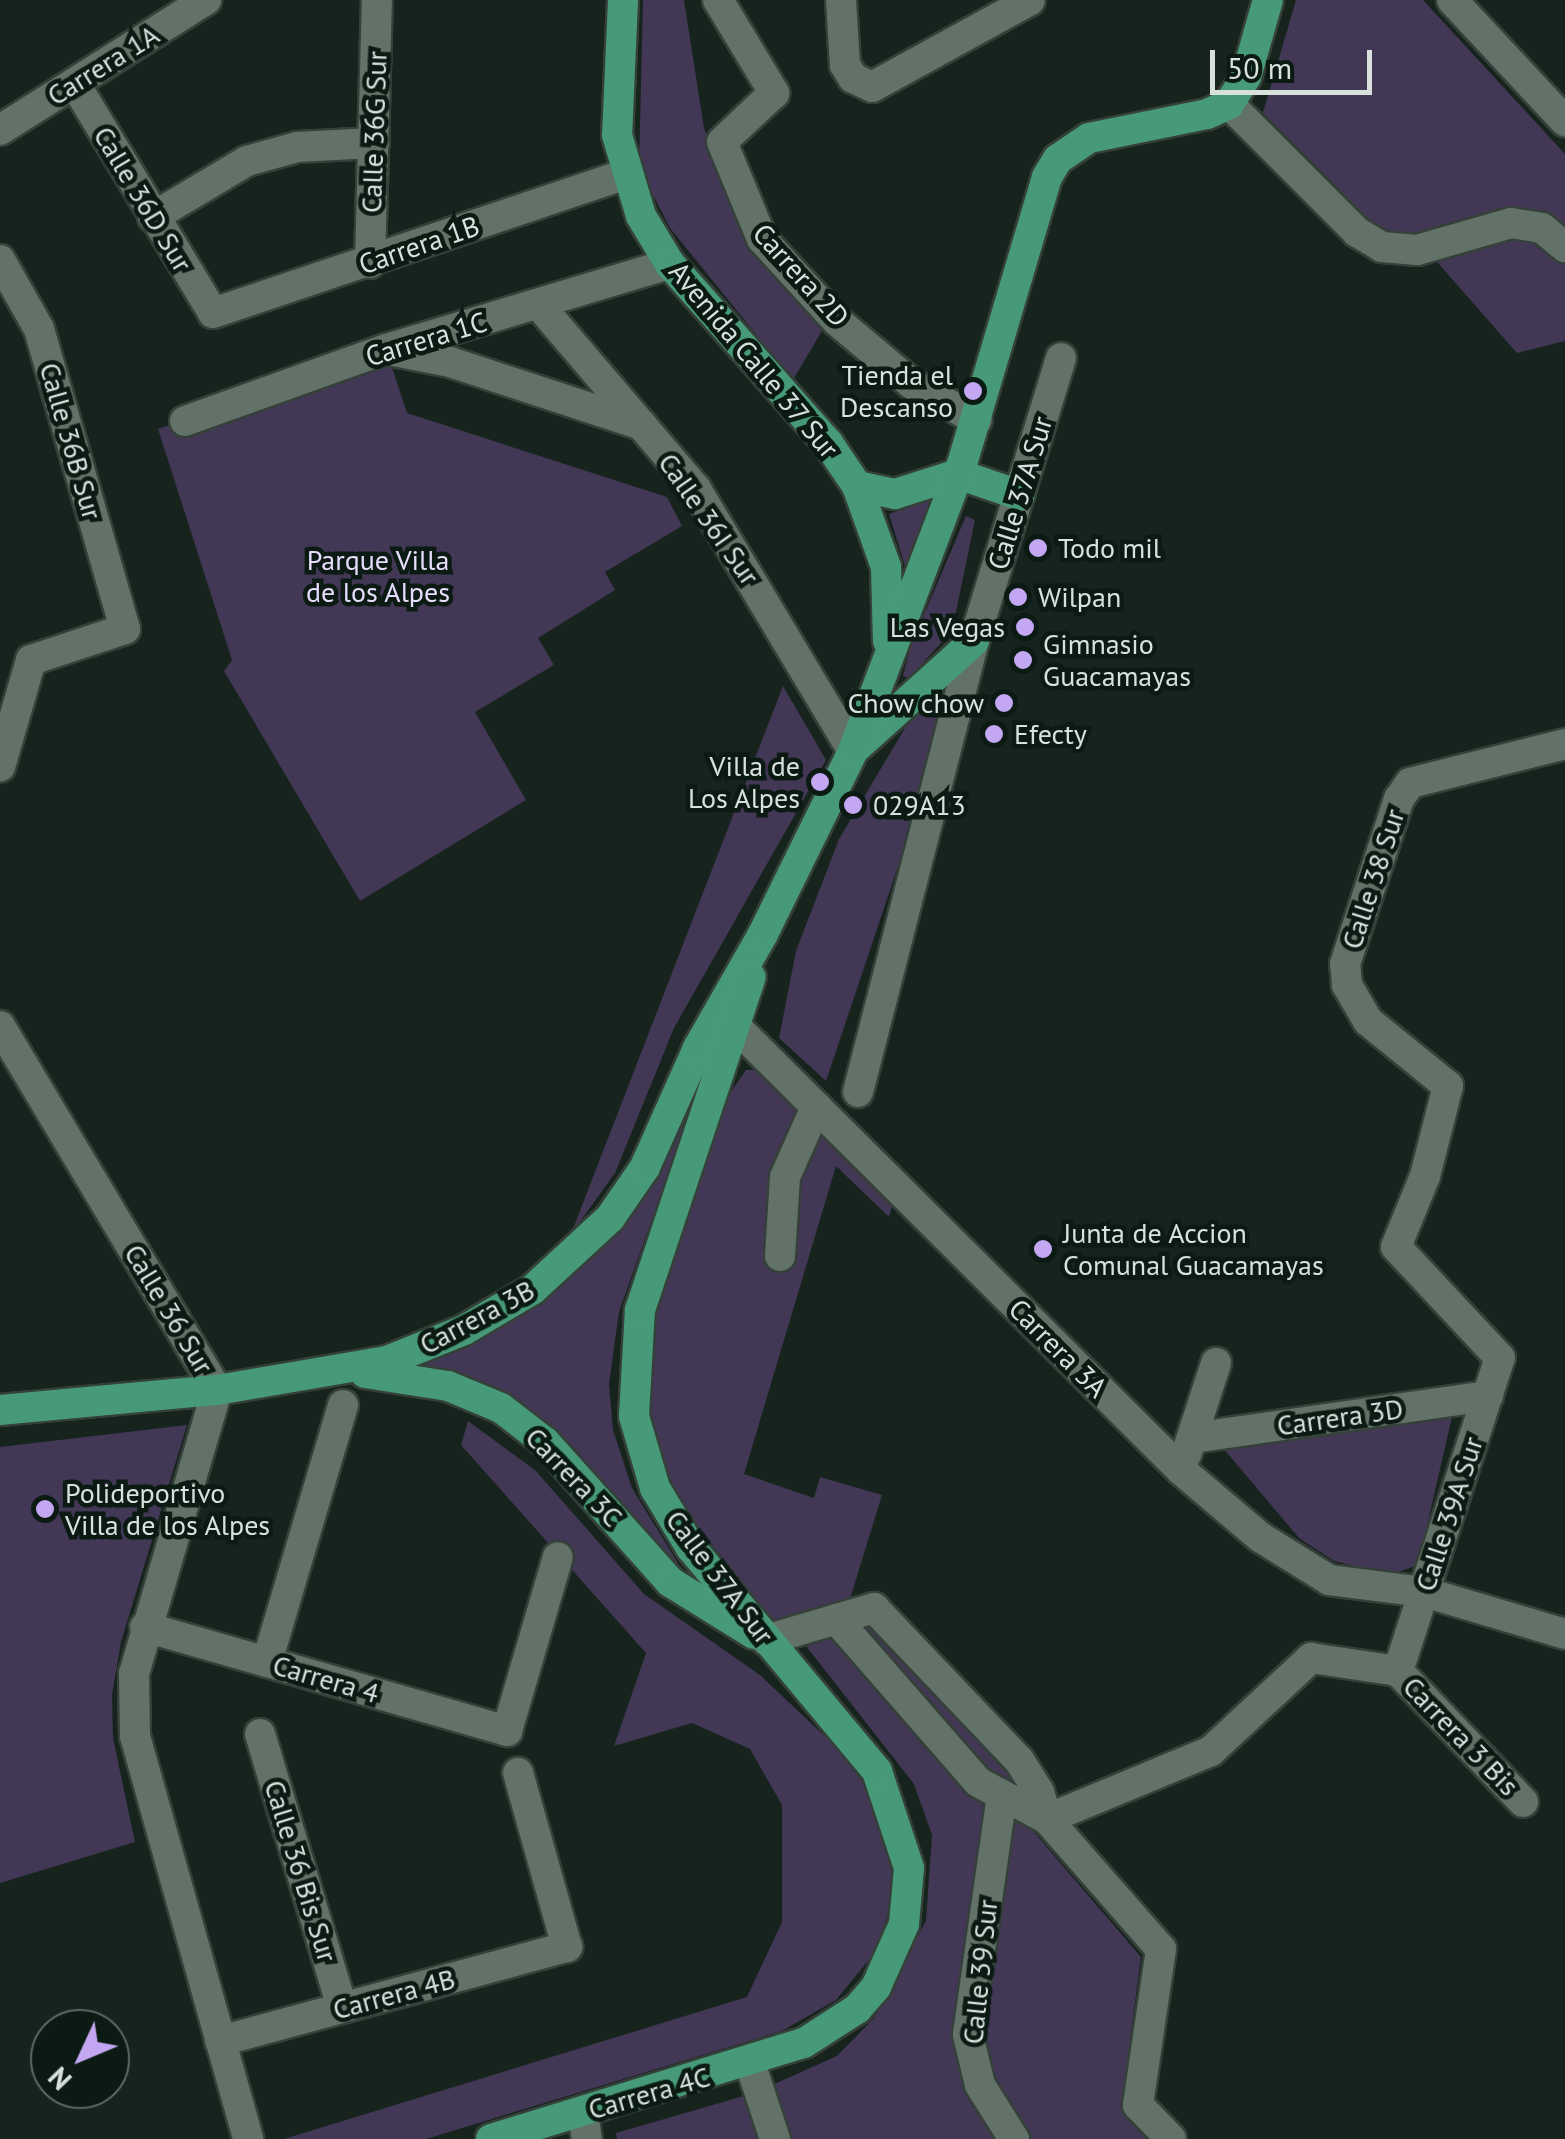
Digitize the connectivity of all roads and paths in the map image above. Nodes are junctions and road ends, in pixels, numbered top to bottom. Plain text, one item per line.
1 (206, 0) edge
2 (377, 0) edge
3 (622, 0) edge
4 (718, 0) edge
5 (841, 0) edge
6 (1030, 0) edge
7 (1268, 0) edge
8 (1452, 0) edge
9 (74, 84) junction
10 (1228, 104) junction
11 (1565, 122) edge
12 (0, 130) edge
13 (374, 143) junction
14 (624, 174) junction
15 (153, 216) junction
16 (1565, 247) edge
17 (0, 260) edge
18 (370, 263) junction
19 (670, 264) junction
20 (540, 305) junction
21 (213, 313) joint
22 (386, 349) junction
23 (1062, 358) dead end
24 (977, 420) junction
25 (185, 422) dead end
26 (642, 426) junction
27 (958, 474) junction
28 (857, 486) junction
29 (1019, 495) junction
30 (974, 642) junction
31 (888, 655) junction
32 (1565, 744) edge
33 (853, 751) junction
34 (0, 767) edge
35 (764, 934) junction
36 (0, 1026) edge
37 (737, 1028) junction
38 (858, 1092) dead end
39 (816, 1107) junction
40 (780, 1256) dead end
41 (1500, 1358) joint
42 (1216, 1363) dead end
43 (352, 1372) junction
44 (217, 1390) junction
45 (1488, 1396) junction
46 (343, 1405) dead end
47 (0, 1410) edge
48 (1192, 1438) junction
49 (1180, 1470) junction
50 (558, 1557) dead end
51 (1424, 1592) junction
52 (836, 1619) junction
53 (145, 1627) junction
54 (1565, 1634) edge
55 (766, 1640) junction
56 (267, 1662) junction
57 (1398, 1671) junction
58 (260, 1734) dead end
59 (518, 1773) dead end
60 (1002, 1795) junction
61 (1524, 1802) dead end
62 (1047, 1820) junction
63 (342, 2008) junction
64 (220, 2041) junction
65 (750, 2064) junction
66 (585, 2126) edge
67 (248, 2139) edge
68 (491, 2139) edge
69 (776, 2139) edge
70 (1014, 2139) edge
71 (1171, 2139) edge

1 - 9 street, Carrera 1A
2 - 13 street, Calle 36G Sur
3 - 14 main road, Avenida Calle 37 Sur
4 - 24 street, Carrera 2D
5 - 6 street
7 - 10 main road
8 - 11 street
9 - 12 street, Carrera 1A
9 - 15 street, Calle 36D Sur
10 - 16 street
10 - 24 main road
13 - 15 street
13 - 18 street, Calle 36G Sur
14 - 18 street, Carrera 1B
14 - 19 main road, Avenida Calle 37 Sur
15 - 21 street, Calle 36D Sur
17 - 34 street, Calle 36B Sur
18 - 21 street, Carrera 1B
19 - 20 street, Carrera 1C
19 - 28 main road, Avenida Calle 37 Sur
20 - 22 street, Carrera 1C
20 - 26 street, Calle 36I Sur
22 - 25 street, Carrera 1C
22 - 26 street
23 - 29 street, Calle 37A Sur
24 - 27 main road
26 - 33 street, Calle 36I Sur
27 - 28 main road
27 - 29 main road
27 - 31 main road
28 - 31 main road, Avenida Calle 37 Sur
29 - 30 street, Calle 37A Sur
30 - 33 main road
30 - 38 street, Calle 37A Sur
31 - 33 main road, Avenida Calle 37 Sur
32 - 41 street, Calle 38 Sur
33 - 35 main road, Avenida Calle 37 Sur
35 - 37 main road, Calle 37A Sur
35 - 43 main road, Carrera 3B
36 - 44 street, Calle 36 Sur
37 - 39 street, Carrera 3A
37 - 55 main road, Calle 37A Sur
39 - 40 street
39 - 49 street, Carrera 3A
41 - 45 street, Calle 39A Sur
42 - 48 street
43 - 44 main road, Carrera 3B
43 - 55 main road, Carrera 3C
44 - 47 main road, Carrera 3B
44 - 53 street, Calle 36 Sur
45 - 48 street, Carrera 3D
45 - 51 street, Calle 39A Sur
46 - 56 street
48 - 49 street
49 - 51 street, Carrera 3A
50 - 56 street, Carrera 4
51 - 54 street, Carrera 3A
51 - 57 street, Calle 39A Sur
52 - 55 street
52 - 60 street
52 - 62 street
53 - 56 street, Carrera 4
53 - 64 street, Calle 36 Sur
55 - 65 main road, Calle 37A Sur
57 - 61 street, Carrera 3 Bis
57 - 62 street
58 - 63 street, Calle 36 Bis Sur
59 - 63 street, Carrera 4B
60 - 62 street
60 - 70 street, Calle 39 Sur
62 - 71 street
63 - 64 street, Carrera 4B
64 - 67 street, Calle 36 Sur
65 - 66 main road, Carrera 4C
65 - 69 street
66 - 68 main road, Carrera 4C

